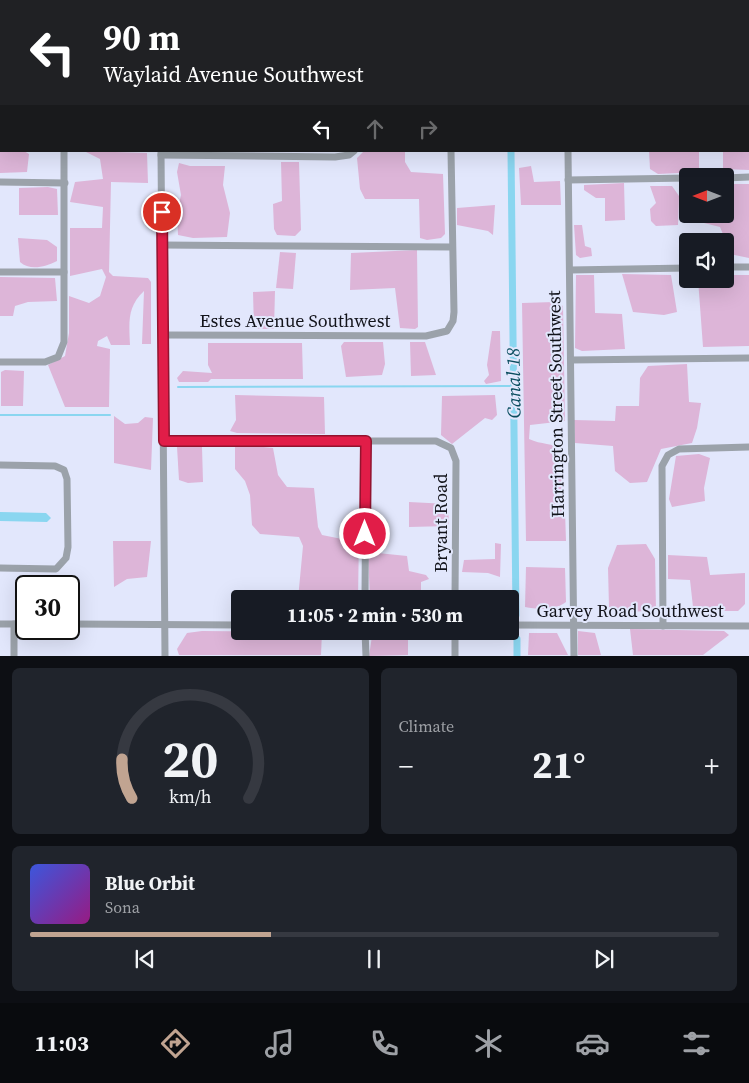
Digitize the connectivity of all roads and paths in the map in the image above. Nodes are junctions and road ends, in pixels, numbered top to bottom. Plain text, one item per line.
1 (64, 152) edge
2 (351, 152) edge
3 (451, 152) edge
4 (568, 152) edge
5 (161, 153) edge
6 (749, 177) edge
7 (679, 178) edge
8 (734, 178) edge
9 (568, 180) junction
10 (0, 182) edge
11 (65, 183) junction
12 (162, 245) junction
13 (452, 246) junction
14 (734, 267) edge
15 (749, 267) edge
16 (679, 268) edge
17 (570, 270) junction
18 (0, 272) edge
19 (64, 272) junction
20 (163, 335) junction
21 (749, 358) edge
22 (571, 360) junction
23 (0, 362) edge
24 (164, 441) junction
25 (366, 441) junction
26 (749, 447) edge
27 (0, 465) edge
28 (0, 568) edge
29 (365, 590) edge
30 (455, 590) edge
31 (0, 624) edge
32 (14, 624) joint
33 (80, 624) edge
34 (165, 624) junction
35 (231, 625) edge
36 (574, 625) junction
37 (519, 626) edge
38 (663, 626) junction
39 (749, 626) edge
40 (365, 640) edge
41 (455, 640) edge
42 (14, 656) edge
43 (165, 656) edge
44 (366, 656) edge
45 (455, 656) edge
46 (574, 656) edge

1 - 11 street
2 - 5 street
3 - 13 street, Estes Avenue Southwest
4 - 9 street, Harrington Street Southwest
5 - 12 street
6 - 8 street
7 - 9 street
9 - 17 street, Harrington Street Southwest
10 - 11 street
11 - 19 street
12 - 13 street
12 - 20 street
13 - 20 street, Estes Avenue Southwest
14 - 15 street
16 - 17 street
17 - 22 street, Harrington Street Southwest
18 - 19 street
19 - 23 street
20 - 24 street
21 - 22 street
22 - 36 street, Harrington Street Southwest
24 - 25 street
24 - 34 street
25 - 29 street
25 - 30 street, Bryant Road
26 - 38 street
27 - 28 street
31 - 32 street
32 - 42 street
33 - 34 street
34 - 35 street
34 - 43 street
36 - 37 street, Garvey Road Southwest
36 - 38 street, Garvey Road Southwest
36 - 46 street, Harrington Street Southwest
38 - 39 street, Garvey Road Southwest
40 - 44 street
41 - 45 street

